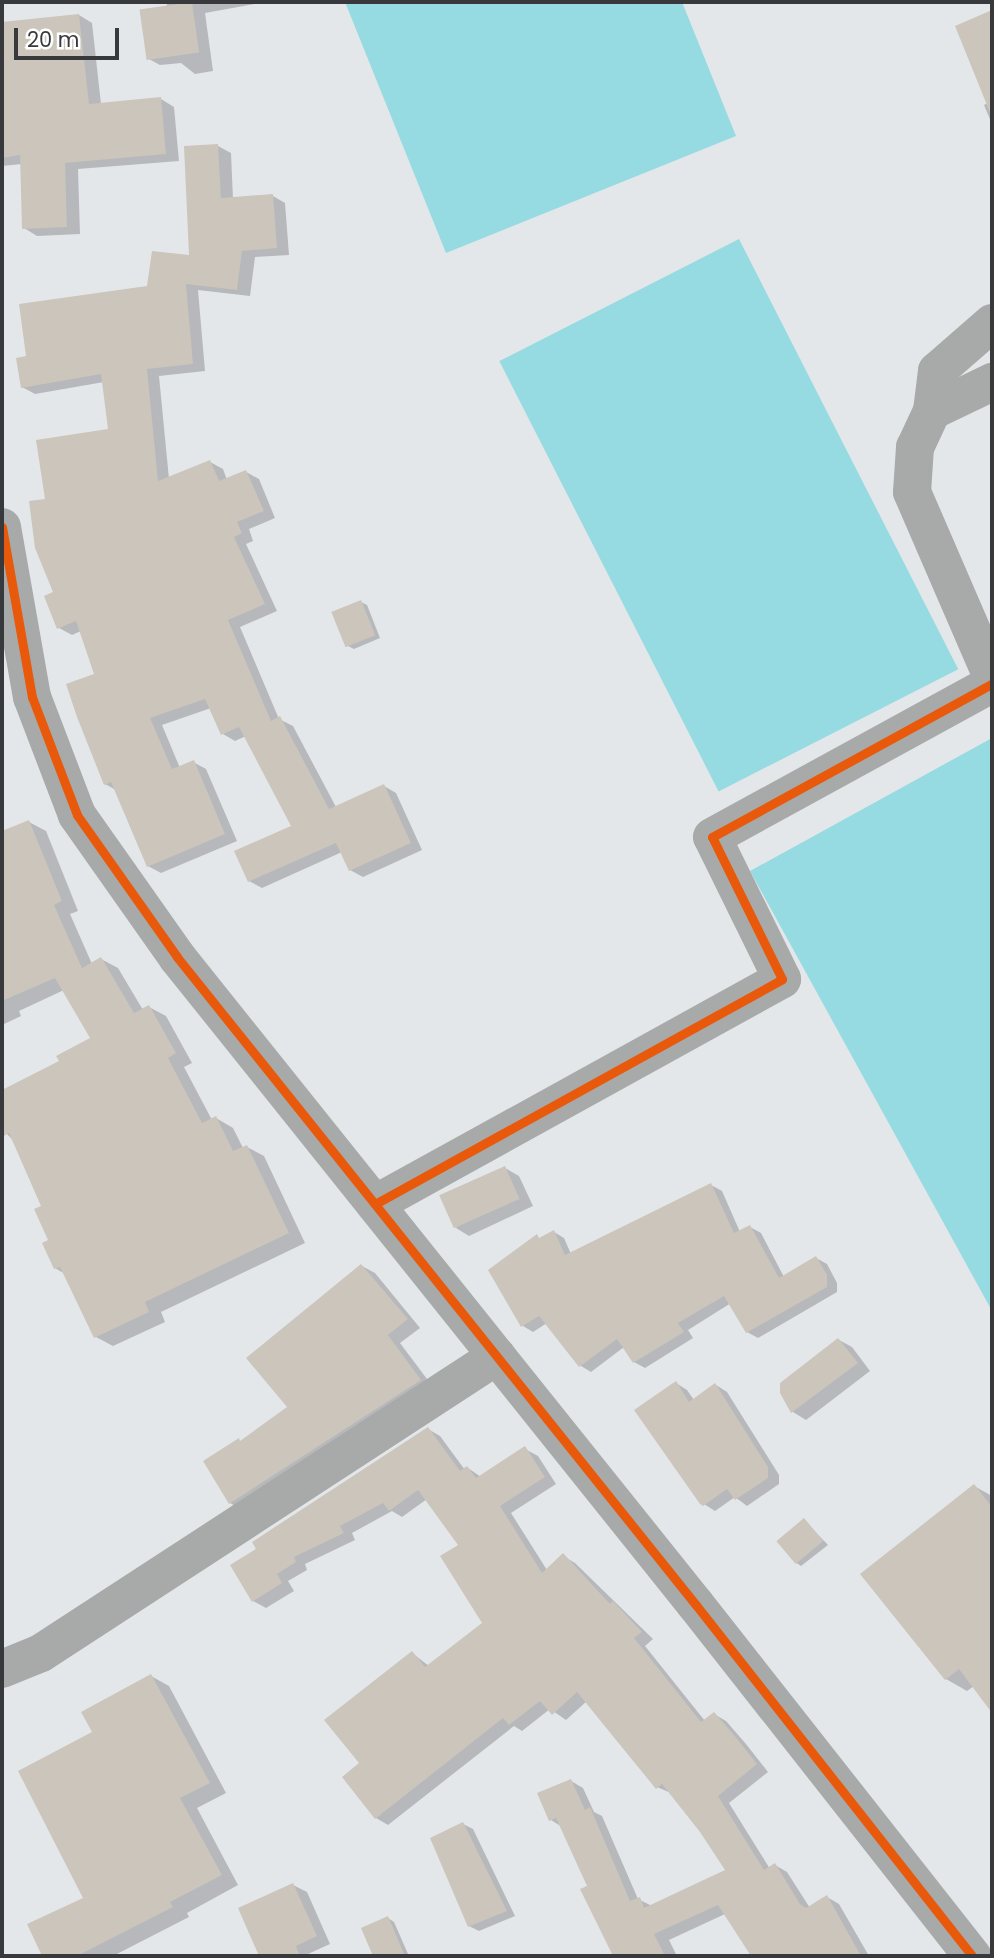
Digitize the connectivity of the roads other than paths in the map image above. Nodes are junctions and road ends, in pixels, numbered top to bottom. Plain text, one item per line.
1 (992, 323) edge
2 (992, 383) edge
3 (932, 411) junction
4 (2, 527) edge
5 (992, 677) edge
6 (992, 684) edge
7 (375, 1204) junction
8 (497, 1356) junction
9 (2, 1669) edge
10 (972, 1956) edge

1 - 3 street
2 - 3 street
3 - 5 street
4 - 7 street
6 - 7 street
7 - 8 street
8 - 9 street
8 - 10 street

